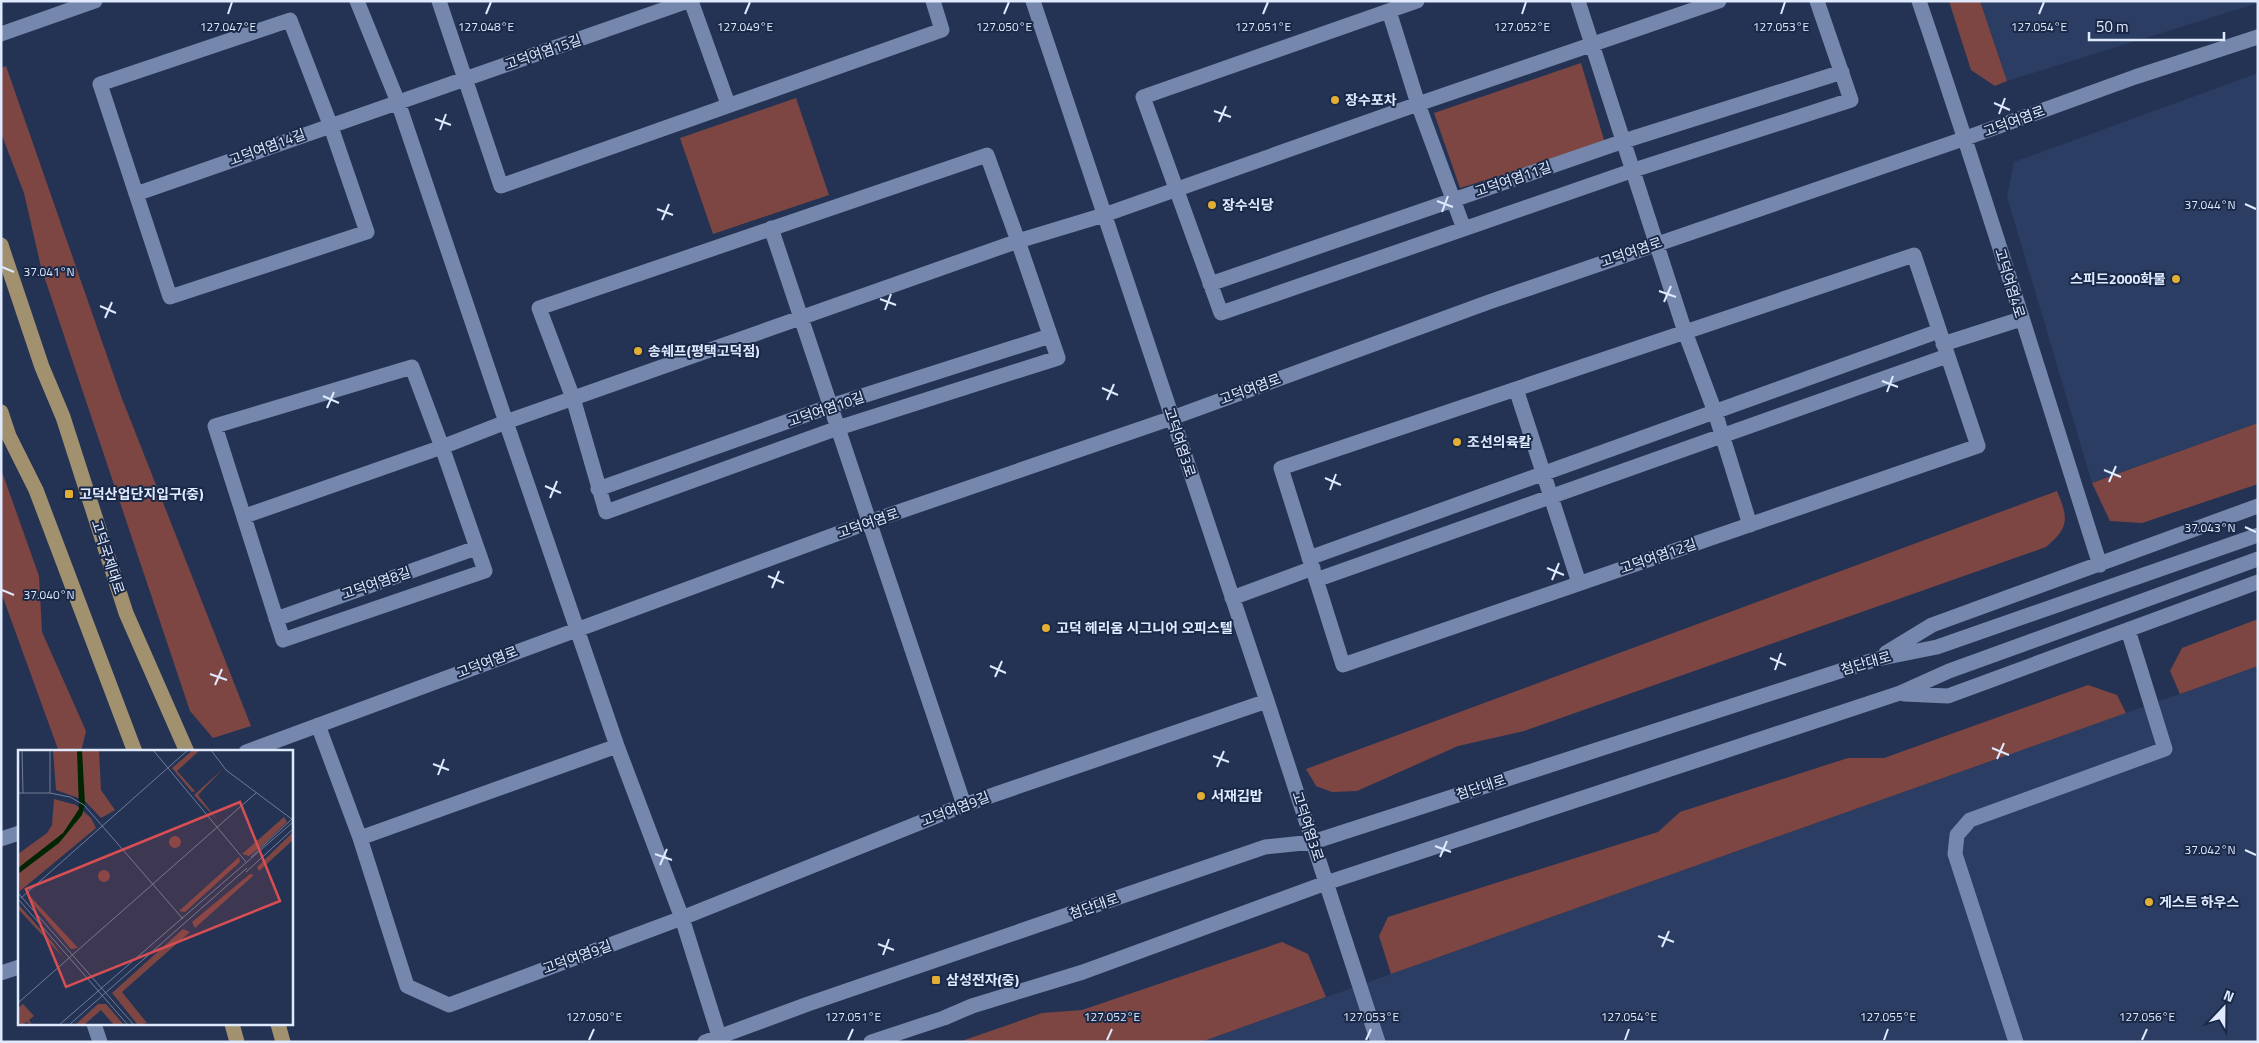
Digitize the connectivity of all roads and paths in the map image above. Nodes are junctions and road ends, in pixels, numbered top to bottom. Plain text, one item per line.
1 (95, 1) edge
2 (357, 1) edge
3 (439, 1) edge
4 (690, 1) edge
5 (933, 1) edge
6 (1033, 1) edge
7 (1417, 1) edge
8 (1578, 1) edge
9 (1719, 1) edge
10 (1817, 1) edge
11 (1919, 1) edge
12 (1389, 11) junction
13 (1, 34) edge
14 (2258, 37) edge
15 (1592, 46) junction
16 (1842, 72) junction
17 (464, 79) junction
18 (398, 102) junction
19 (728, 104) junction
20 (1418, 104) junction
21 (330, 124) junction
22 (1966, 138) junction
23 (1624, 141) junction
24 (1634, 170) junction
25 (1176, 190) junction
26 (136, 194) junction
27 (1453, 200) junction
28 (1104, 216) junction
29 (771, 228) junction
30 (1464, 229) junction
31 (1018, 241) junction
32 (1656, 243) junction
33 (1, 245) edge
34 (1210, 284) junction
35 (801, 319) junction
36 (2021, 319) junction
37 (1686, 332) junction
38 (1050, 336) junction
39 (1943, 343) junction
40 (1516, 389) junction
41 (573, 398) junction
42 (831, 406) junction
43 (1, 412) edge
44 (1715, 412) junction
45 (1172, 418) junction
46 (506, 422) junction
47 (838, 428) junction
48 (1721, 436) junction
49 (442, 447) junction
50 (1545, 473) junction
51 (598, 489) junction
52 (1552, 496) junction
53 (2258, 506) edge
54 (245, 516) junction
55 (869, 522) junction
56 (1750, 524) junction
57 (2258, 535) edge
58 (476, 548) junction
59 (2258, 559) edge
60 (2100, 565) junction
61 (1313, 568) junction
62 (2258, 582) edge
63 (1579, 584) junction
64 (1232, 598) junction
65 (276, 619) junction
66 (576, 629) junction
67 (2128, 630) junction
68 (1877, 659) junction
69 (1900, 693) junction
70 (1267, 701) junction
71 (318, 726) junction
72 (618, 746) junction
73 (134, 750) edge
74 (186, 750) edge
75 (252, 750) edge
76 (964, 805) junction
77 (18, 833) edge
78 (360, 838) junction
79 (1, 839) edge
80 (1313, 842) junction
81 (1326, 883) junction
82 (682, 918) junction
83 (18, 968) edge
84 (1, 973) edge
85 (95, 1026) edge
86 (233, 1026) edge
87 (279, 1026) edge
88 (720, 1036) junction
89 (100, 1042) edge
90 (237, 1042) edge
91 (283, 1042) edge
92 (705, 1042) edge
93 (871, 1042) edge
94 (1378, 1042) edge
95 (2016, 1042) edge

1 - 13 street
2 - 18 street
3 - 17 street
4 - 17 street, 고덕여염15길
4 - 19 street
5 - 19 street
6 - 28 street, 고덕여염3로
7 - 12 street
8 - 15 street
9 - 15 street
10 - 16 street
11 - 22 street, 고덕여염4로
12 - 20 street
12 - 25 street
14 - 22 street, 고덕여염로
15 - 20 street
15 - 23 street
16 - 23 street, 고덕여염11길
16 - 24 street
17 - 18 street, 고덕여염15길
17 - 19 street
18 - 21 street, 고덕여염14길
18 - 46 street
20 - 25 street
20 - 27 street
21 - 26 street, 고덕여염14길
21 - 26 street
21 - 26 street
22 - 32 street, 고덕여염로
22 - 36 street, 고덕여염4로
23 - 24 street
23 - 27 street, 고덕여염11길
24 - 30 street
24 - 32 street
25 - 28 street
25 - 34 street
27 - 30 street
27 - 34 street, 고덕여염11길
28 - 31 street
28 - 45 street, 고덕여염3로
29 - 31 street
29 - 35 street
29 - 41 street
30 - 34 street
31 - 35 street
31 - 38 street
32 - 37 street
32 - 45 street, 고덕여염로
33 - 74 main road, 고덕국제대로
35 - 41 street
35 - 42 street
36 - 39 street
36 - 60 street, 고덕여염4로
37 - 39 street, 고덕여염12길
37 - 40 street, 고덕여염12길
37 - 44 street
38 - 42 street, 고덕여염10길
38 - 47 street
39 - 44 street
39 - 48 street
39 - 56 street, 고덕여염12길
40 - 50 street
40 - 61 street, 고덕여염12길
41 - 46 street
41 - 51 street
42 - 47 street
42 - 51 street, 고덕여염10길
43 - 73 main road
44 - 48 street
44 - 50 street
45 - 55 street, 고덕여염로
45 - 64 street, 고덕여염3로
46 - 49 street
46 - 66 street
47 - 51 street
47 - 55 street
48 - 52 street
48 - 56 street
49 - 54 street
49 - 54 street
49 - 58 street
50 - 52 street
50 - 61 street
52 - 61 street
52 - 63 street
53 - 60 street
54 - 65 street
55 - 66 street, 고덕여염로
55 - 76 street
56 - 63 street, 고덕여염12길
57 - 68 street, 첨단대로
58 - 65 street, 고덕여염8길
58 - 65 street
59 - 69 street
60 - 68 street
61 - 63 street, 고덕여염12길
61 - 64 street
62 - 67 street
64 - 70 street, 고덕여염3로
66 - 71 street, 고덕여염로
66 - 72 street
67 - 69 street
67 - 95 street
68 - 80 street, 첨단대로
69 - 81 street
70 - 76 street, 고덕여염9길
70 - 80 street, 고덕여염3로
71 - 75 street, 고덕여염로
71 - 78 street, 고덕여염9길
72 - 78 street
72 - 82 street
76 - 82 street, 고덕여염9길
77 - 79 street
78 - 82 street, 고덕여염9길
80 - 81 street, 고덕여염3로
80 - 88 street, 첨단대로
81 - 93 street
81 - 94 street, 고덕여염3로
82 - 88 street
83 - 84 street
85 - 89 street
86 - 90 main road
87 - 91 main road
88 - 92 street, 첨단대로

